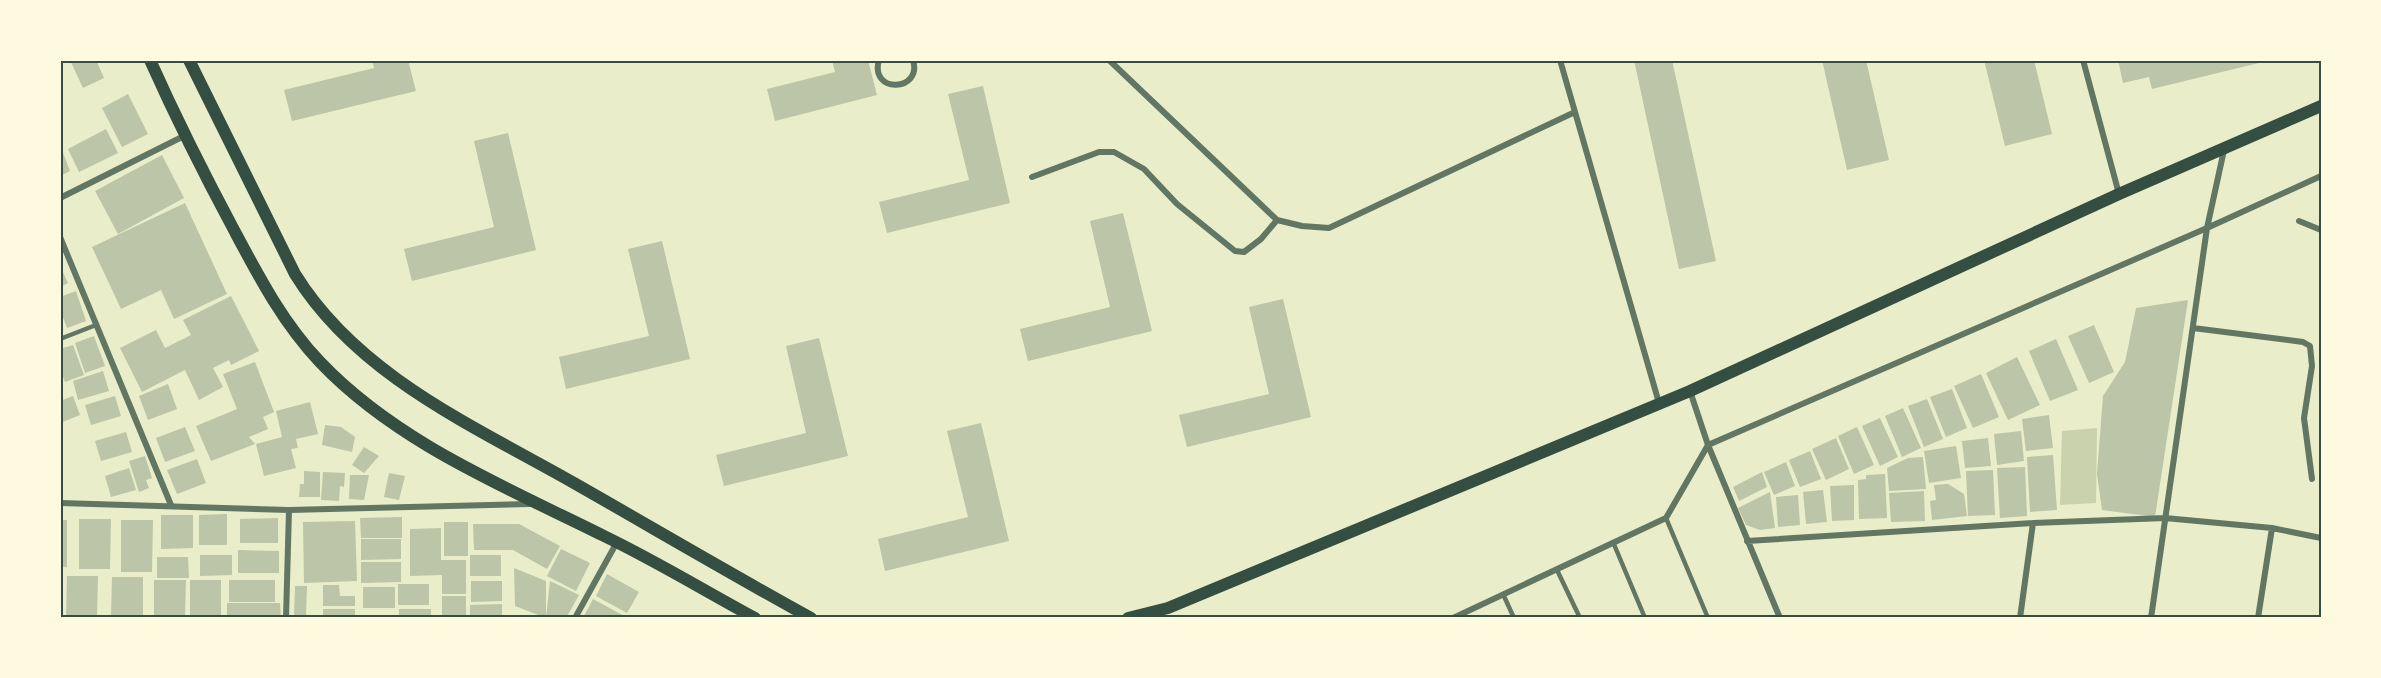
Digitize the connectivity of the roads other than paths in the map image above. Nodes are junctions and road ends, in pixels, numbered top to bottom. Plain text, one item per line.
1 (150, 60) edge
2 (189, 60) edge
3 (879, 60) edge
4 (913, 60) edge
5 (1109, 60) edge
6 (1560, 60) edge
7 (2083, 60) edge
8 (2321, 106) edge
9 (1575, 112) junction
10 (184, 136) junction
11 (2224, 150) junction
12 (2321, 176) edge
13 (1032, 177) dead end
14 (2120, 194) junction
15 (60, 198) edge
16 (1277, 220) junction
17 (2299, 221) dead end
18 (2207, 228) junction
19 (2321, 230) edge
20 (60, 237) edge
21 (96, 325) junction
22 (2193, 328) junction
23 (60, 339) edge
24 (1690, 391) junction
25 (1659, 403) junction
26 (1708, 445) junction
27 (2312, 479) dead end
28 (60, 503) edge
29 (538, 503) junction
30 (171, 505) junction
31 (289, 510) junction
32 (1666, 518) junction
33 (2165, 518) junction
34 (2033, 523) junction
35 (2272, 528) junction
36 (2321, 537) edge
37 (1747, 541) junction
38 (617, 542) junction
39 (1613, 543) junction
40 (1557, 570) junction
41 (1503, 594) junction
42 (1170, 613) edge
43 (286, 618) edge
44 (575, 618) edge
45 (755, 618) edge
46 (811, 618) edge
47 (1128, 618) edge
48 (1453, 618) edge
49 (1514, 618) edge
50 (1580, 618) edge
51 (1645, 618) edge
52 (1708, 618) edge
53 (1780, 618) edge
54 (2020, 618) edge
55 (2151, 618) edge
56 (2258, 618) edge

1 - 10 main road
2 - 46 main road
3 - 4 street
5 - 16 street
6 - 9 street
7 - 14 street
8 - 11 main road
9 - 16 street
9 - 25 street
10 - 15 street
10 - 29 main road
11 - 14 main road
11 - 18 street
12 - 18 street
13 - 16 street
14 - 24 main road
17 - 19 street
18 - 22 street
18 - 26 street
20 - 21 street
21 - 23 lane
21 - 30 street
22 - 27 street
22 - 33 street
24 - 25 main road
24 - 26 street
25 - 42 main road
26 - 32 street
26 - 37 street
28 - 30 street
29 - 31 street
29 - 38 main road
30 - 31 street
31 - 43 street
32 - 39 street
32 - 52 lane
33 - 34 street
33 - 35 street
33 - 55 street
34 - 37 street
34 - 54 street
35 - 36 street
35 - 56 street
37 - 53 street
38 - 44 street
38 - 45 main road
39 - 40 street
39 - 51 lane
40 - 41 street
40 - 50 lane
41 - 48 street
41 - 49 lane
42 - 47 main road

